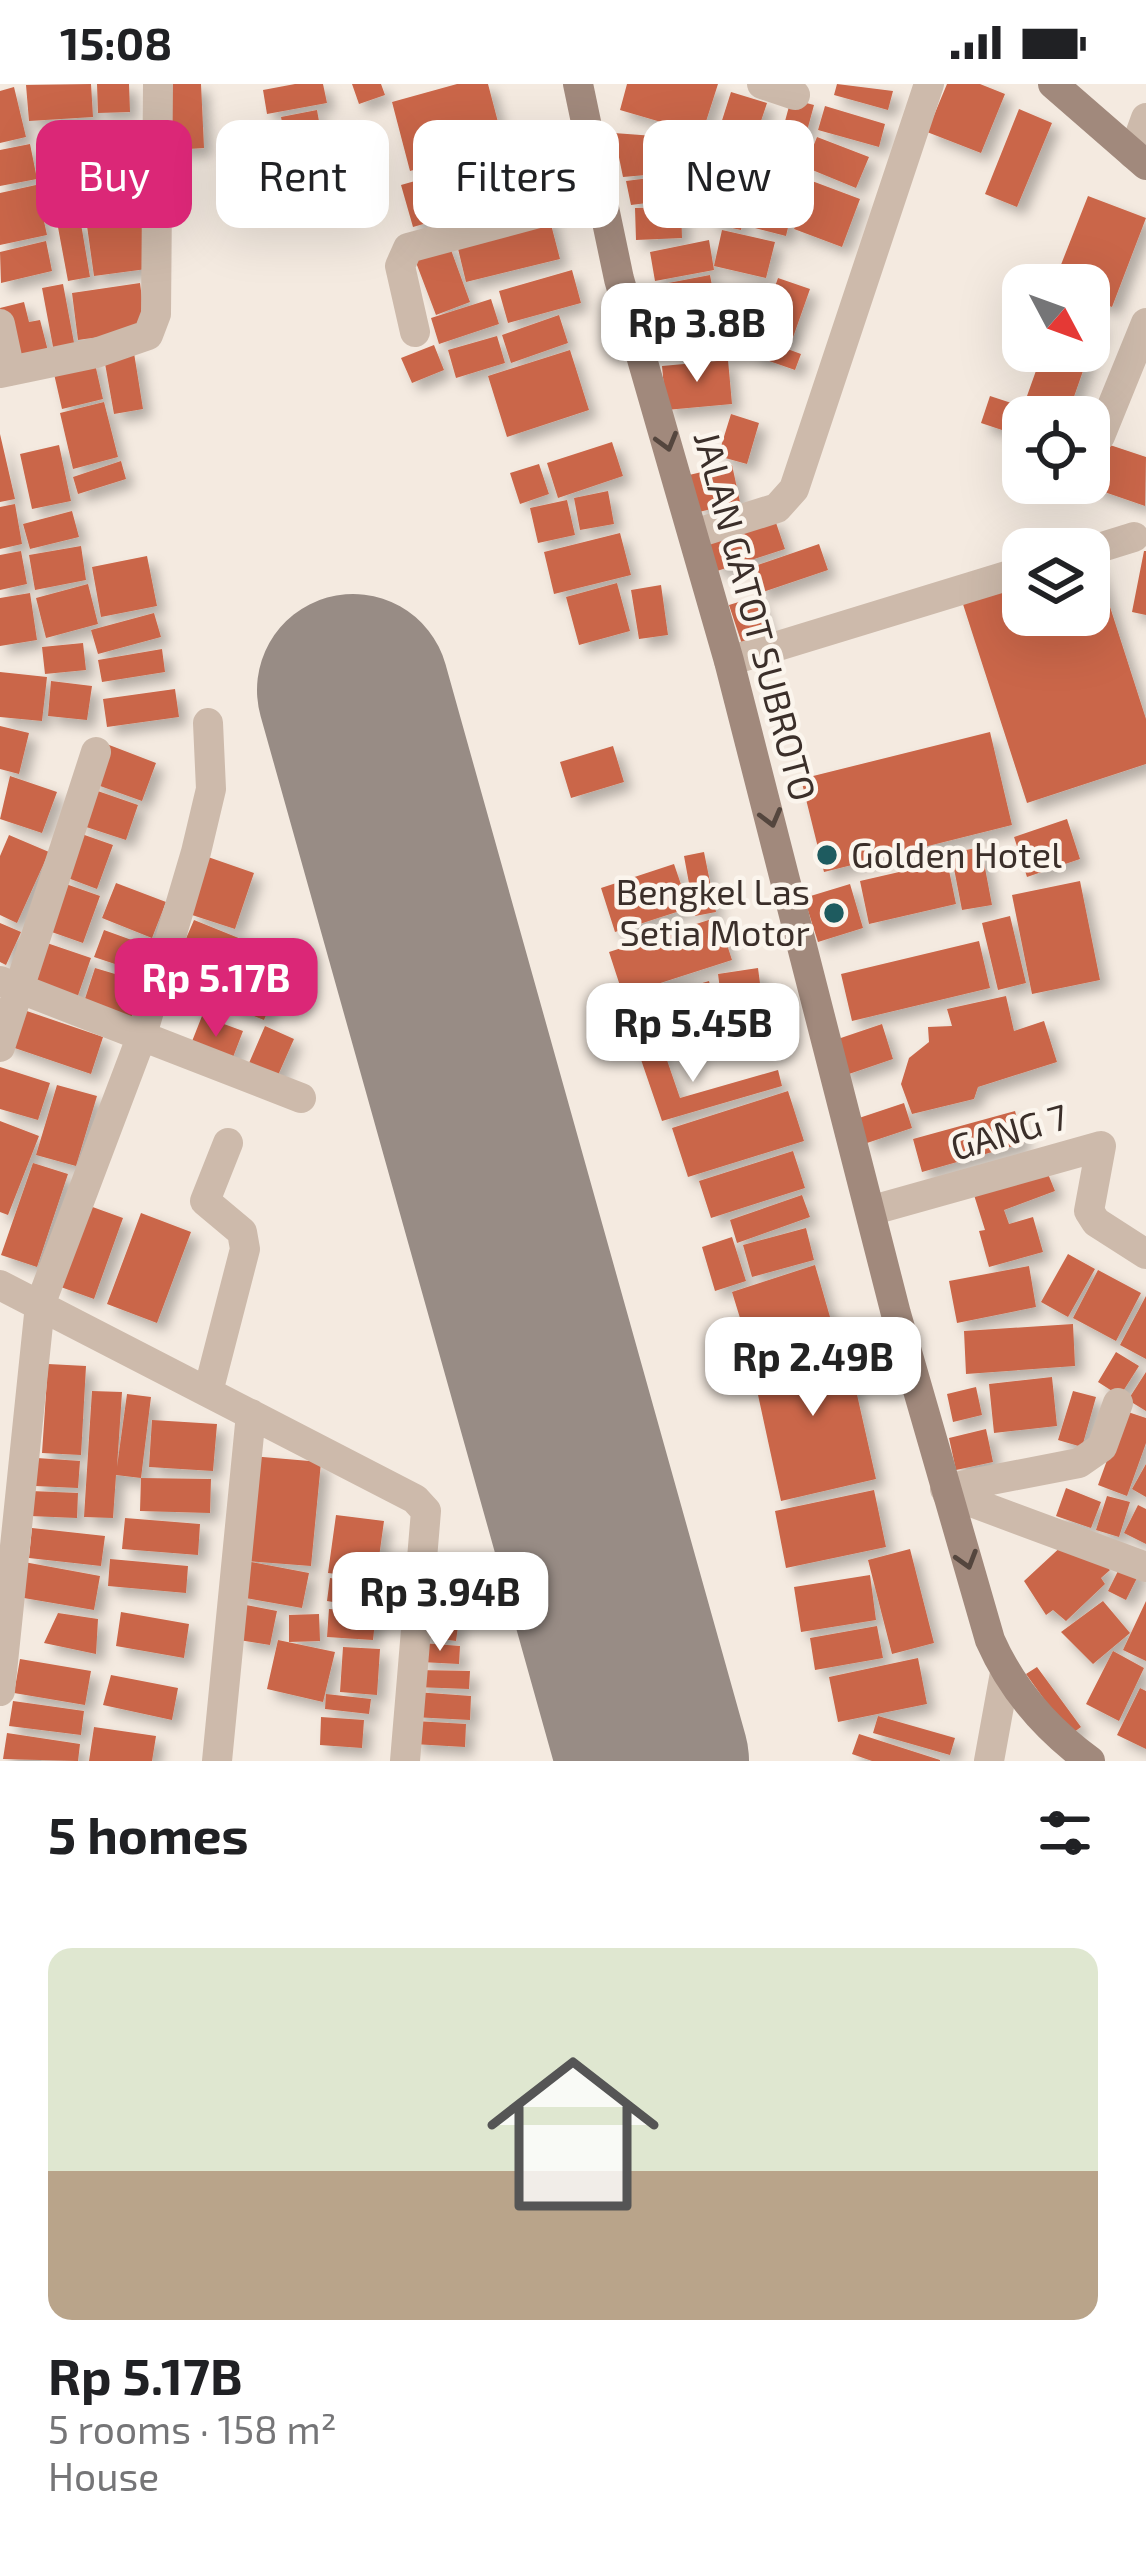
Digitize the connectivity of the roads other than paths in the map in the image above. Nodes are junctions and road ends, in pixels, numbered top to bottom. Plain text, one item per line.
1 (158, 84) edge
2 (578, 84) edge
3 (762, 84) edge
4 (929, 84) edge
5 (1053, 84) edge
6 (795, 95) dead end
7 (1146, 118) edge
8 (586, 120) edge
9 (1140, 159) edge
10 (483, 228) edge
11 (609, 228) edge
12 (1146, 323) edge
13 (0, 324) edge
14 (415, 332) dead end
15 (5, 372) edge
16 (1110, 411) edge
17 (694, 534) junction
18 (1134, 537) dead end
19 (1110, 544) edge
20 (1002, 577) edge
21 (729, 661) junction
22 (208, 723) dead end
23 (96, 752) dead end
24 (10, 985) edge
25 (141, 1038) junction
26 (0, 1047) edge
27 (301, 1098) dead end
28 (228, 1143) dead end
29 (873, 1210) junction
30 (1146, 1254) edge
31 (0, 1285) edge
32 (40, 1305) junction
33 (208, 1392) junction
34 (1118, 1402) dead end
35 (251, 1414) junction
36 (946, 1491) junction
37 (1146, 1567) edge
38 (1005, 1673) junction
39 (0, 1691) edge
40 (217, 1761) edge
41 (405, 1761) edge
42 (989, 1761) edge
43 (1090, 1761) edge

1 - 15 street
2 - 8 street, JALAN GATOT SUBROTO
3 - 6 street
4 - 17 street
5 - 9 street
7 - 9 street
10 - 14 street
11 -> 17 street, JALAN GATOT SUBROTO
12 - 16 street
13 - 15 street
17 - 21 street, JALAN GATOT SUBROTO
18 - 19 street
20 - 21 street
21 -> 29 street, JALAN GATOT SUBROTO
22 - 25 street
23 - 24 street
24 - 25 street
24 - 26 street
25 - 27 street
25 - 32 street
28 - 33 street
29 - 30 street, GANG 7
29 - 36 street, JALAN GATOT SUBROTO
31 - 32 street
32 - 33 street
32 - 39 street
33 - 35 street
34 - 36 street
35 - 40 street
35 - 41 street
36 - 37 street
36 -> 38 street, JALAN GATOT SUBROTO
38 - 42 street
38 - 43 street, JALAN GATOT SUBROTO

